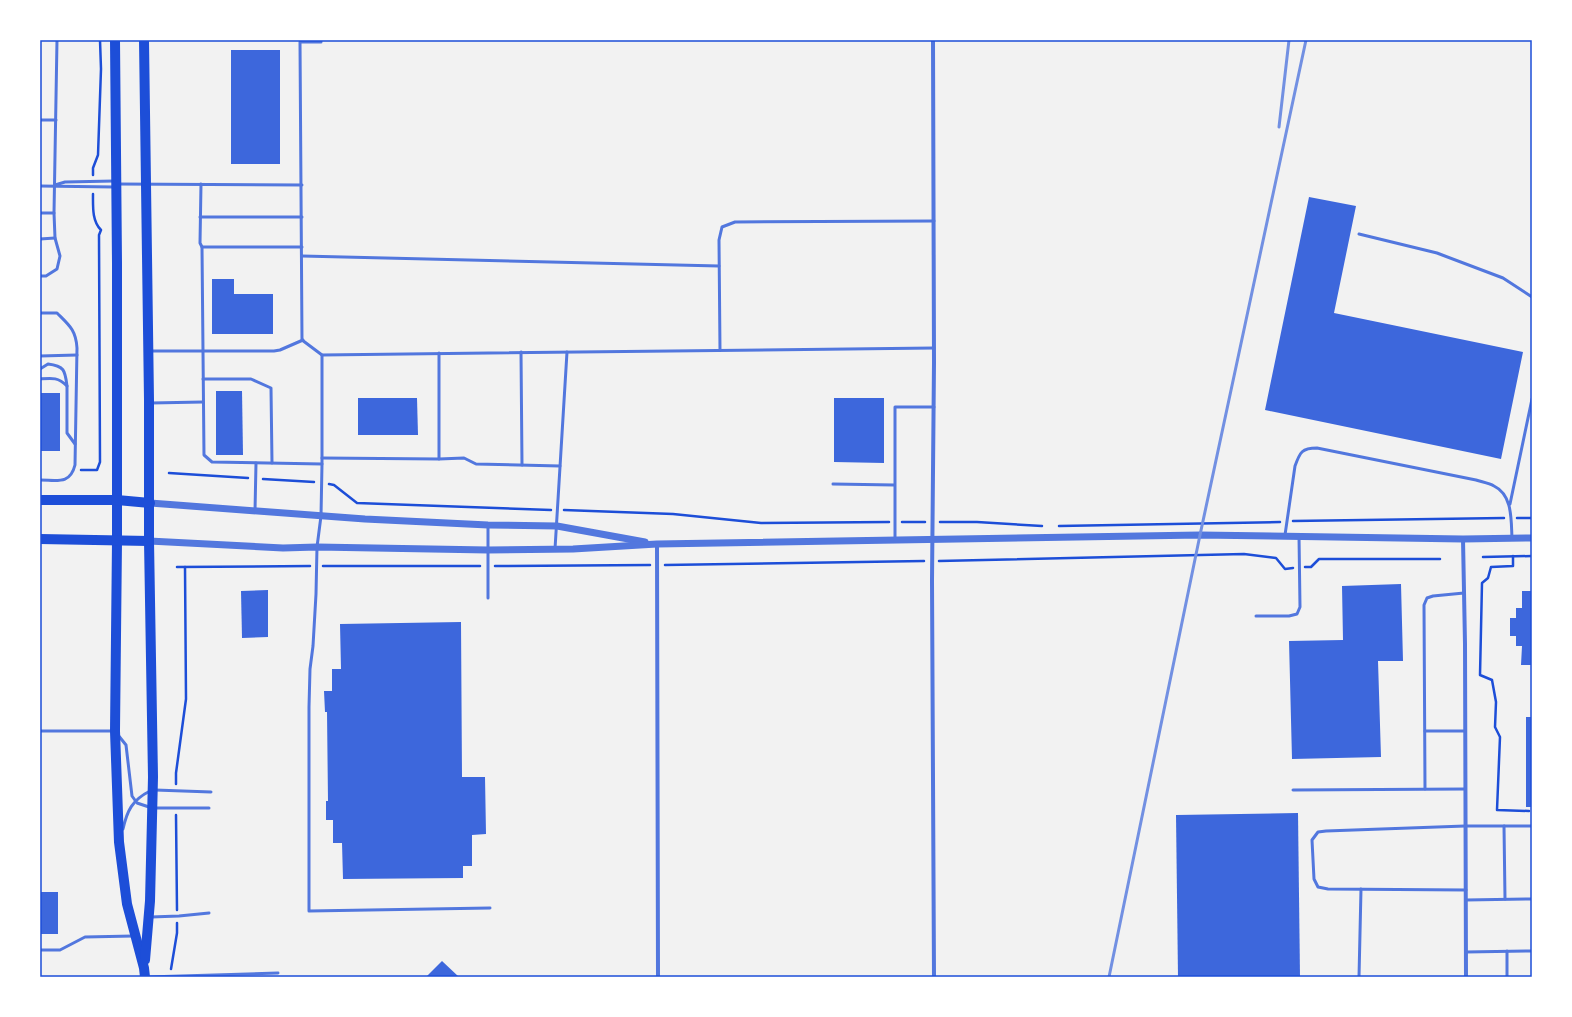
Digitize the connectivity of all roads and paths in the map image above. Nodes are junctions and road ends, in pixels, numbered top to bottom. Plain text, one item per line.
1 (57, 40) edge
2 (100, 40) edge
3 (115, 40) edge
4 (144, 40) edge
5 (321, 40) edge
6 (934, 40) edge
7 (40, 120) edge
8 (56, 120) junction
9 (93, 181) junction
10 (117, 184) junction
11 (145, 184) junction
12 (200, 184) junction
13 (55, 185) junction
14 (302, 185) junction
15 (40, 186) edge
16 (93, 187) junction
17 (40, 213) edge
18 (54, 213) junction
19 (200, 217) junction
20 (302, 217) junction
21 (934, 221) junction
22 (1359, 234) dead end
23 (55, 238) junction
24 (40, 239) edge
25 (202, 247) junction
26 (302, 247) junction
27 (302, 256) junction
28 (719, 266) junction
29 (40, 276) edge
30 (1532, 297) edge
31 (40, 313) edge
32 (303, 340) junction
33 (934, 348) junction
34 (720, 350) junction
35 (202, 351) junction
36 (148, 352) junction
37 (521, 352) junction
38 (567, 352) junction
39 (439, 353) junction
40 (77, 355) junction
41 (322, 355) junction
42 (40, 356) edge
43 (40, 369) edge
44 (40, 379) edge
45 (203, 380) junction
46 (67, 386) junction
47 (1532, 399) edge
48 (203, 402) junction
49 (149, 403) junction
50 (934, 407) junction
51 (75, 444) junction
52 (322, 458) junction
53 (439, 459) junction
54 (256, 462) junction
55 (272, 463) junction
56 (322, 464) junction
57 (522, 465) junction
58 (560, 466) junction
59 (80, 470) dead end
60 (169, 473) dead end
61 (256, 478) junction
62 (40, 480) edge
63 (322, 483) junction
64 (833, 484) dead end
65 (894, 485) junction
66 (40, 500) edge
67 (117, 500) junction
68 (150, 503) junction
69 (1509, 506) junction
70 (557, 510) junction
71 (255, 511) junction
72 (321, 516) junction
73 (1510, 518) junction
74 (1532, 518) edge
75 (895, 522) junction
76 (933, 522) junction
77 (1287, 522) junction
78 (488, 526) junction
79 (556, 526) junction
80 (1049, 526) dead end
81 (1056, 526) dead end
82 (1285, 536) junction
83 (1299, 536) junction
84 (1512, 538) junction
85 (1532, 538) edge
86 (40, 539) edge
87 (933, 539) junction
88 (1463, 539) junction
89 (117, 540) junction
90 (895, 540) junction
91 (148, 541) junction
92 (656, 544) junction
93 (317, 547) junction
94 (488, 550) junction
95 (555, 550) junction
96 (1513, 556) junction
97 (1532, 556) edge
98 (1483, 557) dead end
99 (1440, 559) dead end
100 (932, 561) junction
101 (656, 565) junction
102 (317, 566) junction
103 (488, 566) junction
104 (177, 567) dead end
105 (185, 567) junction
106 (1299, 568) junction
107 (1464, 593) junction
108 (488, 598) dead end
109 (1256, 616) dead end
110 (115, 731) junction
111 (1425, 731) junction
112 (1465, 731) junction
113 (40, 732) edge
114 (1425, 789) junction
115 (1465, 789) junction
116 (152, 790) junction
117 (1293, 790) dead end
118 (176, 791) junction
119 (211, 792) dead end
120 (136, 801) junction
121 (152, 808) junction
122 (176, 808) junction
123 (209, 808) dead end
124 (1529, 811) dead end
125 (1465, 826) junction
126 (1504, 826) junction
127 (1532, 826) edge
128 (119, 842) junction
129 (1361, 889) junction
130 (1466, 890) junction
131 (1505, 899) junction
132 (1532, 899) edge
133 (1466, 900) junction
134 (490, 908) dead end
135 (209, 913) dead end
136 (177, 916) junction
137 (149, 917) junction
138 (136, 936) junction
139 (40, 950) edge
140 (1507, 951) junction
141 (1532, 951) edge
142 (1466, 952) junction
143 (278, 973) dead end
144 (145, 974) edge
145 (171, 976) junction
146 (205, 976) edge
147 (658, 977) edge
148 (934, 977) edge
149 (1359, 977) edge
150 (1466, 977) edge
151 (1507, 977) edge

1 - 8 lane
2 - 9 path
3 - 10 main road
4 - 11 main road
5 - 14 lane
6 - 21 street
7 - 8 lane
8 - 13 lane
9 - 10 lane
9 - 13 lane
10 - 11 lane
10 - 16 lane
10 - 67 main road
11 - 12 lane
11 - 36 main road
12 - 14 lane
12 - 19 lane
13 - 15 lane
13 - 16 lane
13 - 18 lane
14 - 20 lane
16 - 59 path
17 - 18 lane
18 - 23 lane
19 - 20 lane
19 - 25 lane
20 - 26 lane
21 - 28 lane
21 - 33 street
22 - 30 lane
23 - 24 lane
23 - 29 lane
25 - 26 lane
25 - 35 lane
26 - 27 lane
27 - 28 lane
27 - 32 lane
28 - 34 lane
31 - 40 lane
32 - 35 lane
32 - 41 lane
33 - 34 lane
33 - 50 street
34 - 38 lane
35 - 36 lane
35 - 45 lane
36 - 49 main road
37 - 38 lane
37 - 39 lane
37 - 57 lane
38 - 58 lane
39 - 41 lane
39 - 53 lane
40 - 42 lane
40 - 51 lane
41 - 52 lane
43 - 46 lane
44 - 46 lane
45 - 48 lane
45 - 55 lane
46 - 51 lane
47 - 69 lane
48 - 49 lane
48 - 54 lane
49 - 68 main road
50 - 65 lane
50 - 76 street
51 - 62 lane
52 - 53 lane
52 - 56 lane
53 - 57 lane
54 - 55 lane
54 - 61 lane
55 - 56 lane
56 - 63 lane
57 - 58 lane
58 - 70 lane
60 - 61 path
61 - 63 path
61 - 71 lane
63 - 70 path
63 - 72 lane
64 - 65 lane
65 - 75 lane
66 - 67 main road
67 - 68 main road
67 - 89 main road
68 - 71 street
68 - 91 main road
69 - 73 lane
69 - 77 lane
70 - 75 path
70 - 79 lane
71 - 72 street
72 - 78 street
72 - 93 lane
73 - 74 path
73 - 77 path
73 - 84 lane
75 - 76 path
75 - 90 lane
76 - 80 path
76 - 87 street
77 - 81 path
77 - 82 lane
78 - 79 street
78 - 94 lane
79 - 92 street
79 - 95 lane
82 - 83 street
82 - 87 street
83 - 88 street
83 - 106 lane
84 - 85 street
84 - 88 street
86 - 89 main road
87 - 90 street
87 - 100 street
88 - 107 street
89 - 91 main road
89 - 110 main road
90 - 92 street
91 - 93 street
91 - 116 main road
92 - 95 street
92 - 101 street
93 - 94 street
93 - 102 lane
94 - 95 street
94 - 103 lane
96 - 97 path
96 - 98 path
96 - 124 path
99 - 106 path
100 - 101 path
100 - 106 path
100 - 148 street
101 - 103 path
101 - 147 street
102 - 103 path
102 - 105 path
102 - 134 lane
103 - 108 lane
104 - 105 path
105 - 118 path
106 - 109 lane
107 - 111 lane
107 - 112 street
110 - 113 lane
110 - 120 lane
110 - 128 main road
111 - 112 lane
111 - 114 lane
112 - 115 street
114 - 115 lane
114 - 117 lane
115 - 125 street
116 - 118 lane
116 - 120 lane
116 - 121 main road
118 - 119 lane
120 - 121 lane
120 - 128 lane
121 - 122 lane
121 - 137 main road
122 - 123 lane
122 - 136 path
125 - 126 lane
125 - 129 lane
125 - 130 street
126 - 127 lane
126 - 131 lane
128 - 138 main road
129 - 130 lane
129 - 149 lane
130 - 133 street
131 - 132 lane
131 - 133 lane
133 - 142 street
135 - 136 lane
136 - 137 lane
136 - 145 path
137 - 144 main road
138 - 139 lane
138 - 144 main road
140 - 141 lane
140 - 142 lane
140 - 151 lane
142 - 150 street
143 - 146 lane
144 - 145 lane
145 - 146 lane

